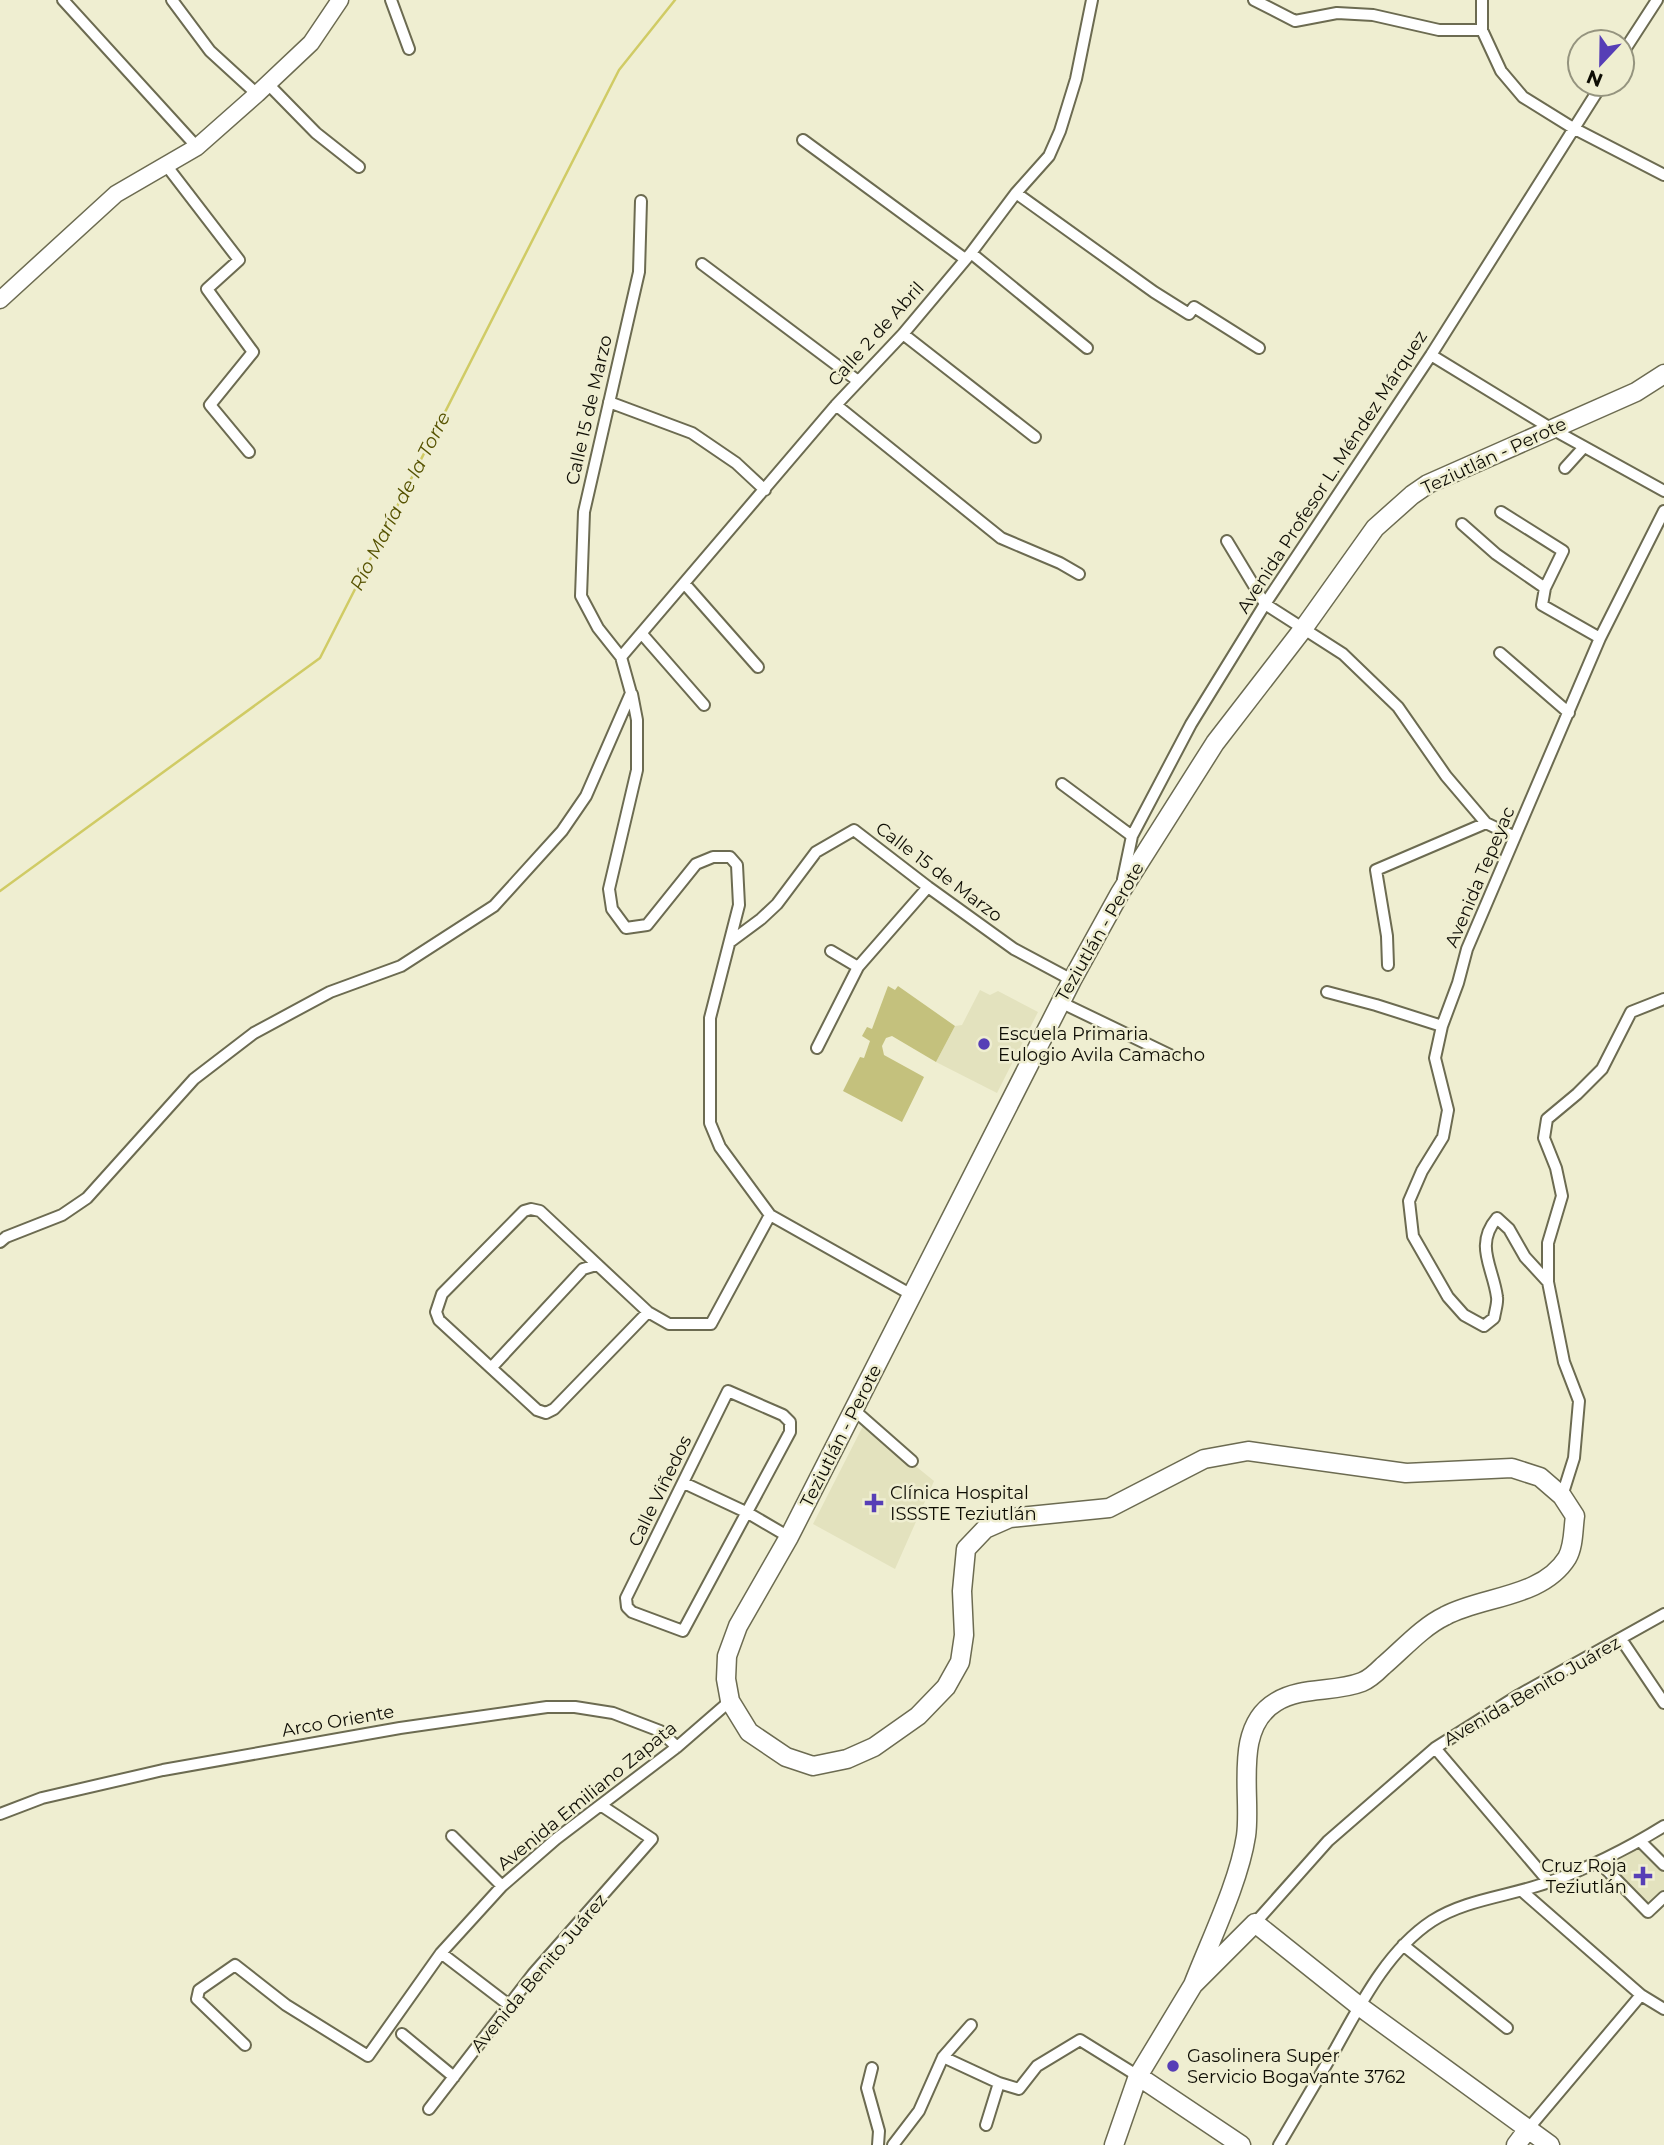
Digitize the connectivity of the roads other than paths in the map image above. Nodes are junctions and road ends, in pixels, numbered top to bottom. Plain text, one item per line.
1 (63, 0) edge
2 (172, 0) edge
3 (340, 0) edge
4 (391, 0) edge
5 (1092, 0) edge
6 (1254, 0) edge
7 (1482, 0) edge
8 (1657, 0) edge
9 (1482, 30) junction
10 (1636, 32) edge
11 (409, 49) dead end
12 (262, 88) junction
13 (1593, 98) edge
14 (1573, 128) junction
15 (803, 141) dead end
16 (197, 146) junction
17 (166, 165) junction
18 (359, 167) dead end
19 (1664, 175) edge
20 (1016, 193) junction
21 (641, 201) dead end
22 (968, 256) junction
23 (702, 264) dead end
24 (0, 300) edge
25 (904, 334) junction
26 (1087, 348) dead end
27 (1259, 348) dead end
28 (1431, 355) junction
29 (1664, 374) edge
30 (858, 381) junction
31 (609, 402) junction
32 (836, 405) junction
33 (1552, 429) junction
34 (1035, 437) dead end
35 (1584, 447) junction
36 (249, 452) dead end
37 (1565, 468) dead end
38 (765, 490) junction
39 (1664, 491) edge
40 (1664, 511) edge
41 (1501, 512) dead end
42 (1462, 524) dead end
43 (1227, 541) dead end
44 (1079, 575) dead end
45 (684, 583) junction
46 (1545, 588) junction
47 (1265, 604) junction
48 (1303, 629) junction
49 (642, 634) junction
50 (1600, 638) junction
51 (1500, 653) dead end
52 (621, 657) junction
53 (758, 667) dead end
54 (631, 693) junction
55 (704, 705) dead end
56 (1569, 713) junction
57 (1062, 784) dead end
58 (1486, 823) junction
59 (1132, 836) junction
60 (1515, 837) junction
61 (928, 887) junction
62 (1120, 893) junction
63 (730, 942) junction
64 (831, 951) dead end
65 (1388, 965) dead end
66 (858, 967) junction
67 (1072, 980) junction
68 (1327, 992) dead end
69 (1664, 999) edge
70 (1060, 1002) junction
71 (1442, 1026) junction
72 (817, 1048) dead end
73 (1170, 1055) dead end
74 (770, 1215) junction
75 (0, 1242) edge
76 (596, 1265) junction
77 (1548, 1282) junction
78 (912, 1295) junction
79 (648, 1312) junction
80 (492, 1367) junction
81 (855, 1410) junction
82 (912, 1461) dead end
83 (684, 1483) junction
84 (1562, 1496) junction
85 (748, 1513) junction
86 (789, 1537) junction
87 (1664, 1614) edge
88 (1621, 1639) junction
89 (730, 1702) junction
90 (1664, 1703) edge
91 (677, 1747) junction
92 (1435, 1748) junction
93 (602, 1806) junction
94 (0, 1814) edge
95 (1664, 1826) edge
96 (452, 1836) dead end
97 (1643, 1839) junction
98 (1664, 1858) edge
99 (1600, 1861) junction
100 (1664, 1865) edge
101 (1549, 1882) junction
102 (502, 1886) junction
103 (1522, 1891) junction
104 (1664, 1895) edge
105 (1255, 1923) junction
106 (1403, 1945) junction
107 (441, 1953) junction
108 (1193, 1985) junction
109 (1641, 1995) junction
110 (509, 2005) junction
111 (1359, 2006) junction
112 (1664, 2009) edge
113 (971, 2025) dead end
114 (1507, 2028) dead end
115 (402, 2034) dead end
116 (245, 2045) dead end
117 (943, 2057) junction
118 (872, 2068) dead end
119 (1138, 2076) junction
120 (453, 2077) junction
121 (999, 2083) junction
122 (429, 2109) dead end
123 (986, 2125) dead end
124 (1528, 2129) junction
125 (878, 2145) edge
126 (893, 2145) edge
127 (1114, 2145) edge
128 (1241, 2145) edge
129 (1279, 2145) edge
130 (1516, 2145) edge
131 (1550, 2145) edge

1 - 16 street
2 - 12 street
3 - 12 main road
4 - 11 street
5 - 20 street, Calle 2 de Abril
6 - 9 street
7 - 9 street
8 - 10 street
9 - 14 street
12 - 16 main road
12 - 18 street
13 - 14 street, Avenida Profesor L. Méndez Márquez
14 - 19 street
14 - 28 street, Avenida Profesor L. Méndez Márquez
15 - 22 street
16 - 17 main road
17 - 24 main road
17 - 36 street
20 - 22 street, Calle 2 de Abril
20 - 27 street
21 - 31 street, Calle 15 de Marzo
22 - 25 street, Calle 2 de Abril
22 - 26 street
23 - 30 street
25 - 30 street, Calle 2 de Abril
25 - 34 street
28 - 33 street
28 - 47 street, Avenida Profesor L. Méndez Márquez
29 - 33 main road, Teziutlán - Perote
30 - 32 street, Calle 2 de Abril
31 - 38 street
31 - 52 street, Calle 15 de Marzo
32 - 38 street, Calle 2 de Abril
32 - 44 street
33 - 35 street
33 - 48 main road, Teziutlán - Perote
35 - 37 street
35 - 39 street
38 - 45 street, Calle 2 de Abril
40 - 50 street, Avenida Tepeyac
41 - 46 street
42 - 46 street
43 - 47 street
45 - 49 street, Calle 2 de Abril
45 - 53 street
46 - 50 street
47 - 48 street
47 - 59 street, Avenida Profesor L. Méndez Márquez
48 - 58 street
48 - 62 main road, Teziutlán - Perote
49 - 52 street, Calle 2 de Abril
49 - 55 street
50 - 56 street, Avenida Tepeyac
51 - 56 street
52 - 54 street
54 - 63 street
54 - 75 street
56 - 60 street, Avenida Tepeyac
57 - 59 street
58 - 60 street
58 - 65 street
59 - 62 street, Avenida Profesor L. Méndez Márquez
60 - 71 street, Avenida Tepeyac
61 - 63 street, Calle 15 de Marzo
61 - 66 street
61 - 67 street, Calle 15 de Marzo
62 - 67 main road, Teziutlán - Perote
63 - 74 street
64 - 66 street
66 - 72 street
67 - 70 main road, Teziutlán - Perote
68 - 71 street
69 - 77 street
70 - 73 street
70 - 78 main road, Teziutlán - Perote
71 - 77 street, Avenida Tepeyac
74 - 78 street
74 - 79 street
76 - 79 street
76 - 80 street
76 - 80 street
77 - 84 street
78 - 81 main road, Teziutlán - Perote
79 - 80 street
81 - 82 street
81 - 86 main road, Teziutlán - Perote
83 - 85 street
83 - 85 street, Calle Viñedos
83 - 85 street, Calle Viñedos
84 - 89 main road
84 - 108 main road
85 - 86 street
86 - 89 main road, Teziutlán - Perote
87 - 88 street, Avenida Benito Juárez
88 - 90 street
88 - 92 street, Avenida Benito Juárez
89 - 91 street, Avenida Emiliano Zapata
91 - 93 street, Avenida Emiliano Zapata
91 - 94 street, Arco Oriente
92 - 101 street
92 - 105 street, Avenida Benito Juárez
93 - 102 street, Avenida Emiliano Zapata
93 - 110 street, Avenida Benito Juárez
95 - 97 street
96 - 102 street
97 - 98 street
97 - 99 street
97 - 100 street
99 - 101 street
99 - 104 street
101 - 103 street
102 - 107 street, Avenida Emiliano Zapata
103 - 106 street
103 - 109 street
105 - 108 main road, Avenida Benito Juárez
105 - 111 main road
106 - 111 street
106 - 114 street
107 - 110 street
107 - 116 street, Avenida Emiliano Zapata
108 - 119 main road, Avenida Benito Juárez
109 - 112 street
109 - 124 street
110 - 120 street, Avenida Benito Juárez
111 - 124 main road
111 - 129 street
113 - 117 street
115 - 120 street
117 - 121 street
117 - 126 street
118 - 125 street
119 - 121 street
119 - 127 main road, Avenida Benito Juárez
119 - 128 main road
120 - 122 street, Avenida Benito Juárez
121 - 123 street
124 - 130 main road
124 - 131 main road

